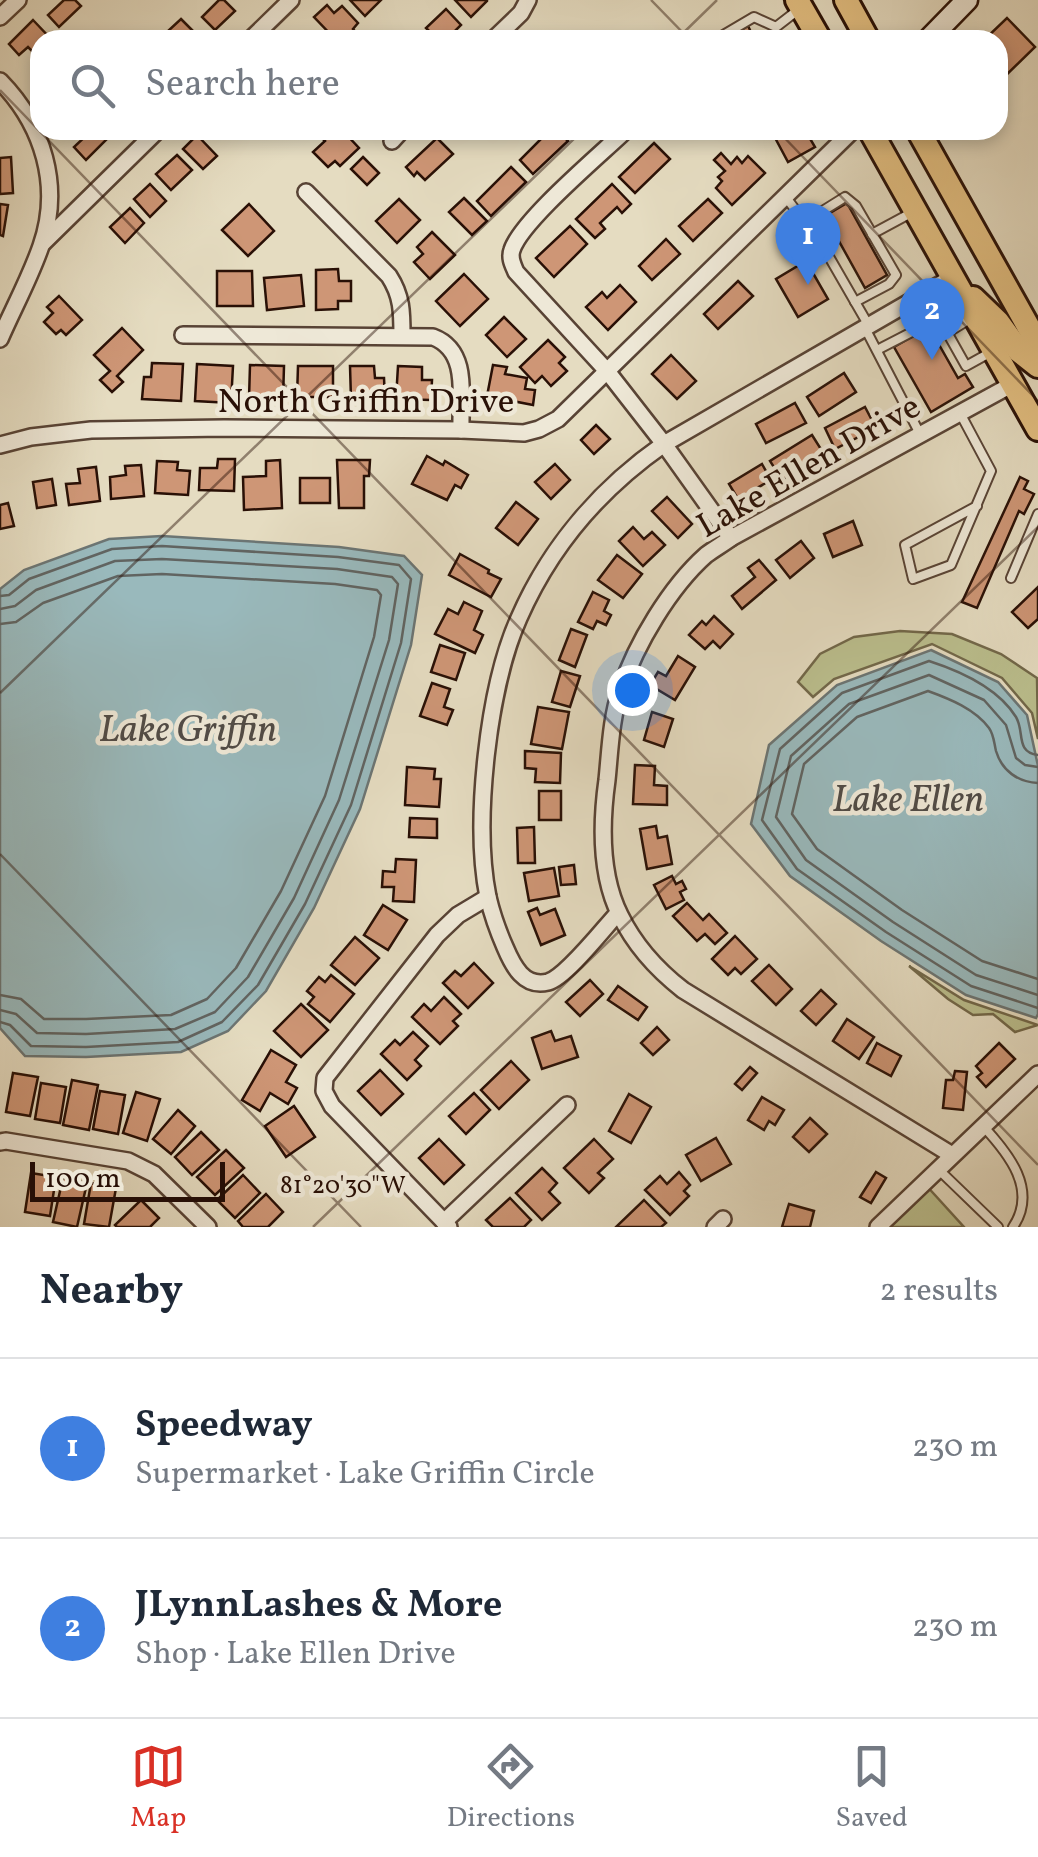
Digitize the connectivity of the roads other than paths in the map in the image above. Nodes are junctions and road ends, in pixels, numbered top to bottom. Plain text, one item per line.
1 (18, 0) edge
2 (290, 0) edge
3 (528, 0) edge
4 (846, 0) edge
5 (966, 0) edge
6 (799, 3) edge
7 (0, 17) edge
8 (260, 30) edge
9 (504, 30) edge
10 (732, 30) edge
11 (814, 30) edge
12 (862, 30) edge
13 (938, 30) edge
14 (0, 81) edge
15 (30, 120) edge
16 (39, 140) edge
17 (148, 140) edge
18 (616, 140) edge
19 (843, 140) edge
20 (876, 140) edge
21 (924, 140) edge
22 (306, 192) dead end
23 (786, 196) junction
24 (915, 210) junction
25 (805, 222) junction
26 (872, 234) junction
27 (42, 244) junction
28 (953, 278) junction
29 (856, 302) junction
30 (974, 316) junction
31 (867, 327) junction
32 (948, 333) junction
33 (183, 335) dead end
34 (402, 336) junction
35 (0, 339) edge
36 (1038, 344) edge
37 (877, 350) junction
38 (994, 350) junction
39 (1038, 366) edge
40 (607, 371) junction
41 (1013, 384) junction
42 (1038, 393) edge
43 (960, 413) junction
44 (1038, 428) edge
45 (461, 430) junction
46 (920, 434) junction
47 (664, 444) junction
48 (0, 445) edge
49 (976, 506) junction
50 (1038, 514) edge
51 (1034, 531) edge
52 (731, 538) junction
53 (1011, 578) dead end
54 (488, 896) junction
55 (618, 913) junction
56 (1038, 1074) edge
57 (567, 1105) dead end
58 (983, 1126) junction
59 (0, 1142) edge
60 (952, 1155) junction
61 (938, 1169) junction
62 (447, 1224) edge
63 (208, 1227) edge
64 (878, 1227) edge
65 (998, 1227) edge
66 (1013, 1227) edge

1 - 7 street
2 - 8 street
3 - 9 street
4 - 12 main road
5 - 13 street
6 - 10 lane
6 - 11 main road
14 - 15 street
16 - 27 street
17 - 27 street
18 - 40 street
19 - 23 street, North Griffin Drive
20 - 24 main road
21 - 36 main road
22 - 34 street
23 - 25 lane
23 - 40 street, North Griffin Drive
24 - 26 lane
24 - 28 main road
25 - 26 lane
25 - 29 lane
26 - 29 lane
27 - 35 street
28 - 30 main road
28 - 31 street
28 - 39 main road
29 - 31 lane
30 - 32 lane
30 - 38 main road
31 - 37 lane
31 - 47 street
32 - 37 lane
32 - 38 lane
33 - 34 street
34 - 45 street
37 - 46 lane
38 - 41 main road
40 - 45 street, North Griffin Drive
40 - 47 street
41 - 42 main road
41 - 43 street, Lake Ellen Drive
41 - 44 main road
43 - 46 street, Lake Ellen Drive
43 - 49 lane
45 - 48 street, North Griffin Drive
46 - 52 street, Lake Ellen Drive
47 - 52 street
47 - 54 street
49 - 49 lane
50 - 51 lane
51 - 53 lane
52 - 55 street, Lake Ellen Drive
54 - 55 street
54 - 62 street
55 - 60 street, Lake Ellen Drive
56 - 58 street
57 - 62 street
58 - 60 street
58 - 66 lane
59 - 63 street
60 - 61 street
61 - 64 street
61 - 65 lane

